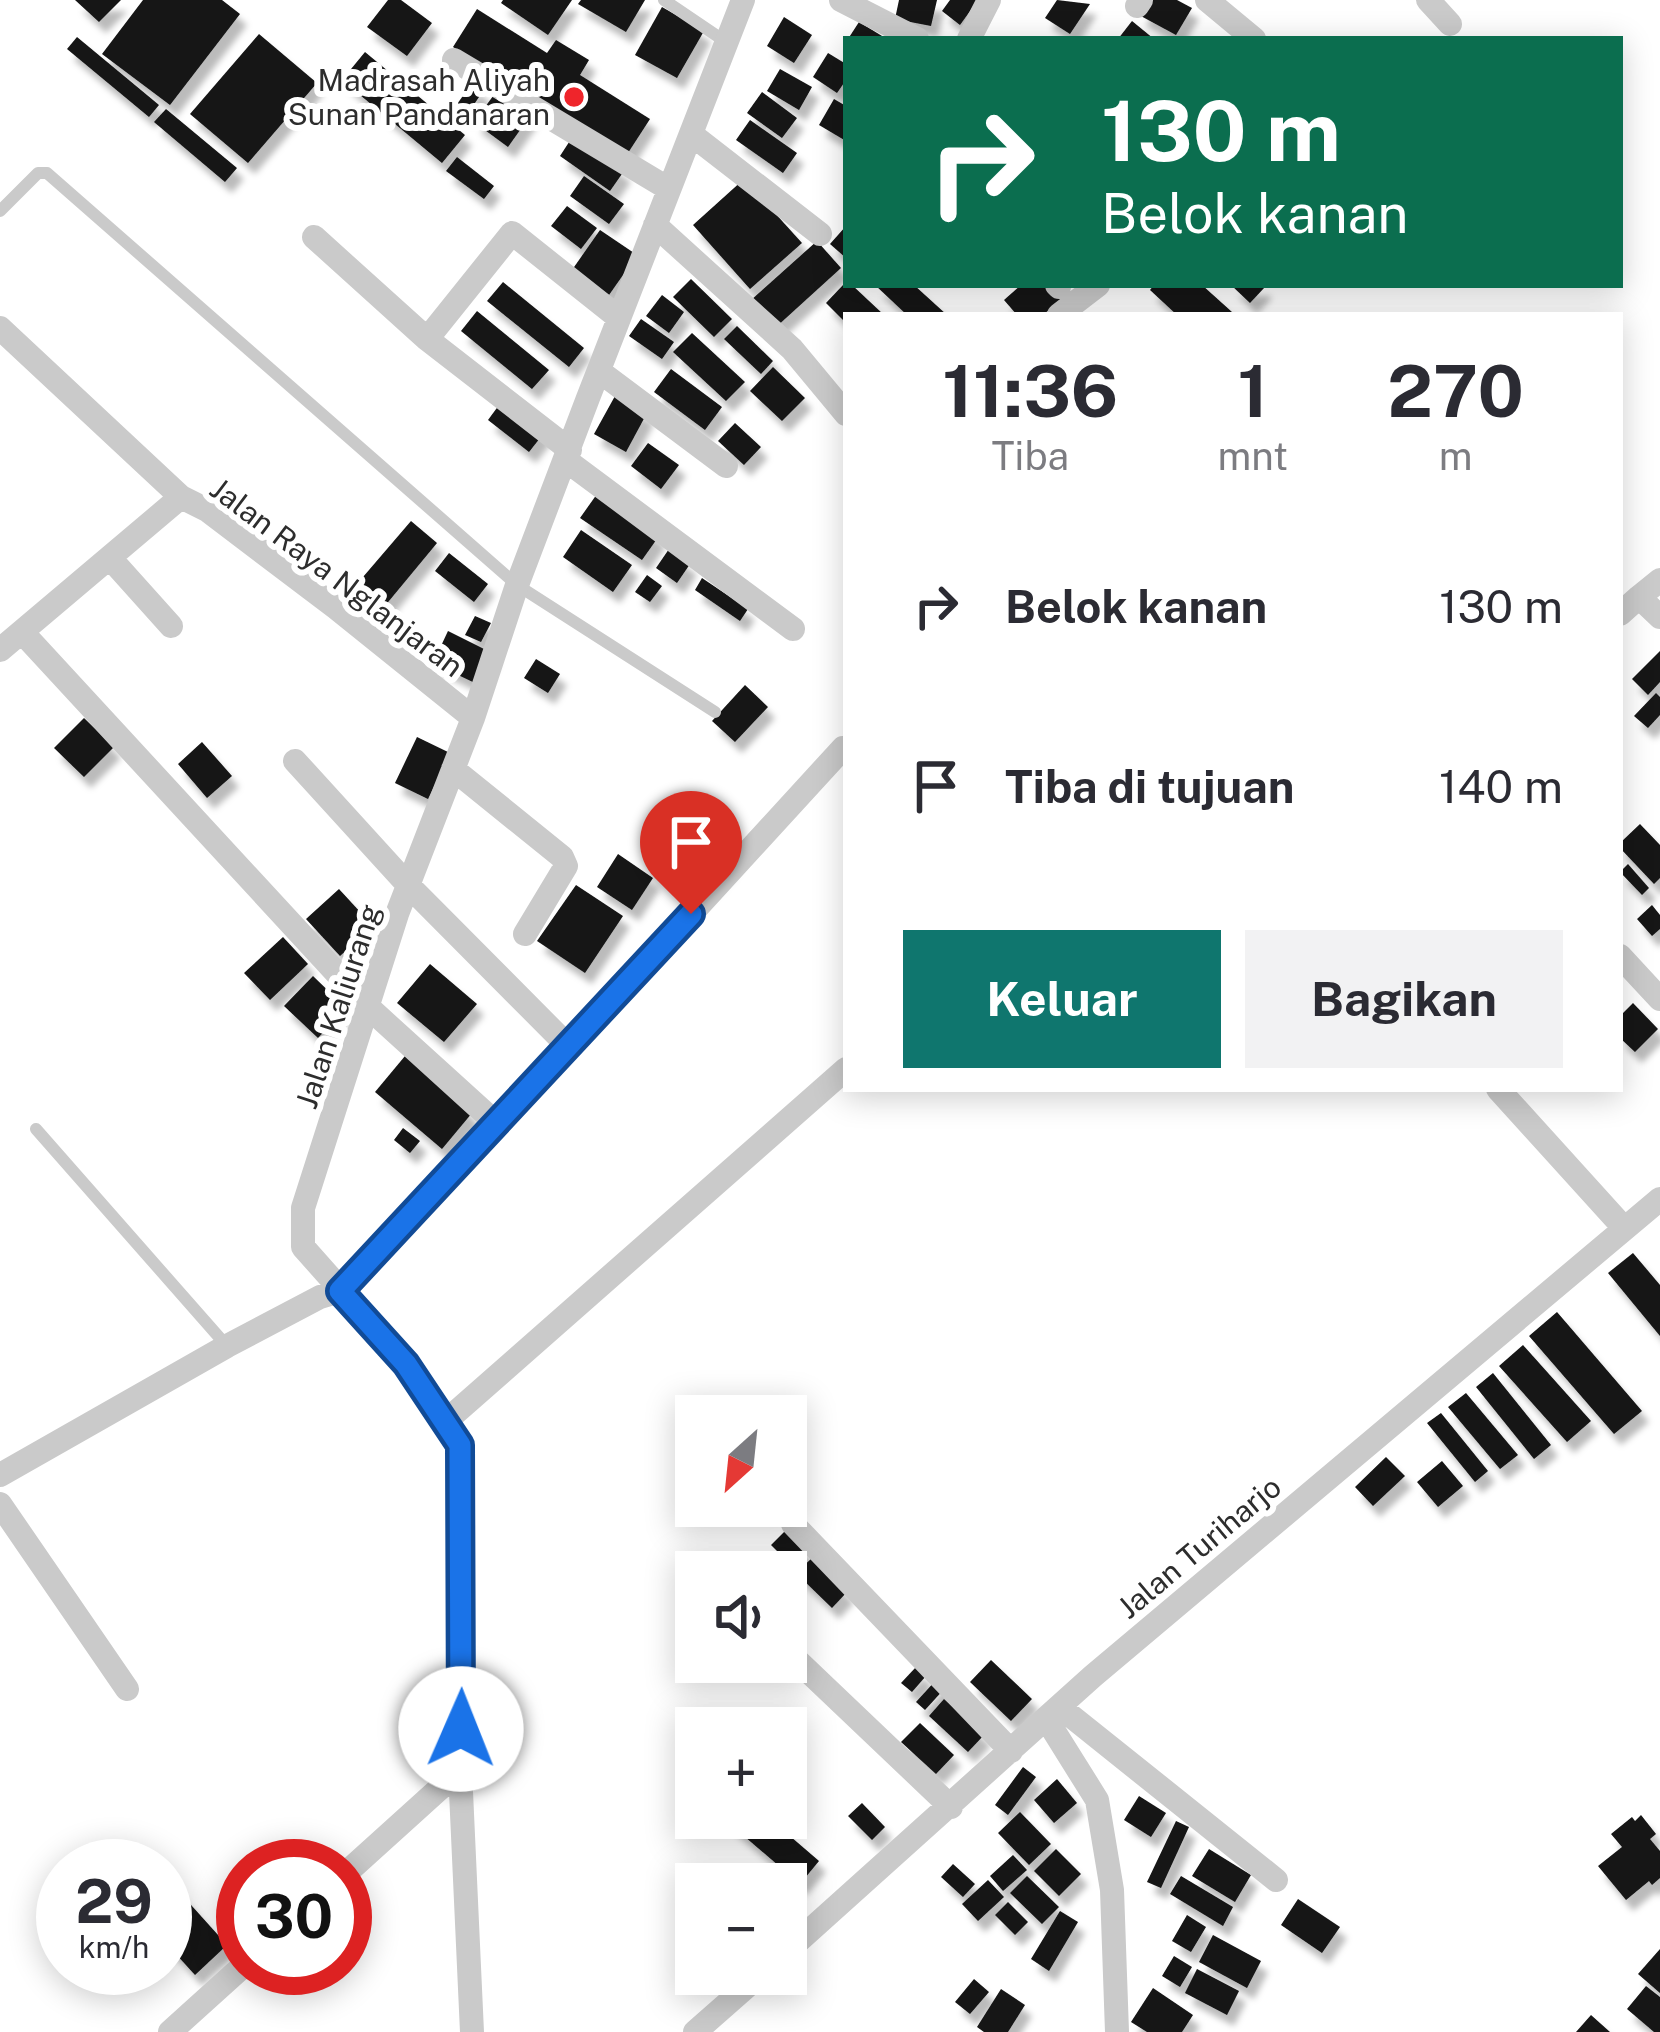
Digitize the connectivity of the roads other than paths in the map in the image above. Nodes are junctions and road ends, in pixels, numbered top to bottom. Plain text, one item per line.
1 (664, 0) edge
2 (743, 0) edge
3 (841, 0) edge
4 (989, 0) edge
5 (1207, 0) edge
6 (1428, 0) edge
7 (1450, 24) dead end
8 (911, 36) edge
9 (971, 36) edge
10 (1250, 36) edge
11 (727, 42) junction
12 (454, 60) dead end
13 (691, 134) junction
14 (669, 190) junction
15 (0, 211) edge
16 (655, 225) junction
17 (820, 234) dead end
18 (314, 238) dead end
19 (1094, 288) edge
20 (1063, 312) edge
21 (619, 318) junction
22 (0, 328) edge
23 (427, 339) junction
24 (598, 370) junction
25 (843, 410) edge
26 (568, 455) junction
27 (726, 466) dead end
28 (182, 497) junction
29 (110, 559) junction
30 (1660, 580) edge
31 (518, 585) junction
32 (1630, 606) edge
33 (1660, 617) edge
34 (171, 626) dead end
35 (793, 629) dead end
36 (22, 632) junction
37 (0, 650) edge
38 (715, 712) dead end
39 (473, 718) junction
40 (843, 748) dead end
41 (295, 761) dead end
42 (454, 769) junction
43 (408, 885) junction
44 (525, 934) dead end
45 (1623, 959) edge
46 (1660, 999) edge
47 (368, 1007) junction
48 (569, 1047) junction
49 (843, 1072) edge
50 (1501, 1092) edge
51 (498, 1125) junction
52 (36, 1130) dead end
53 (1660, 1199) edge
54 (1624, 1228) junction
55 (340, 1291) junction
56 (227, 1346) junction
57 (446, 1421) junction
58 (0, 1474) edge
59 (0, 1504) edge
60 (796, 1527) edge
61 (807, 1670) edge
62 (127, 1689) dead end
63 (1054, 1714) junction
64 (1011, 1751) junction
65 (460, 1769) junction
66 (951, 1807) junction
67 (372, 1849) edge
68 (1276, 1880) dead end
69 (807, 1934) edge
70 (216, 1990) edge
71 (737, 1995) edge
72 (170, 2032) edge
73 (472, 2032) edge
74 (695, 2032) edge
75 (1117, 2032) edge

1 - 11 lane
2 - 11 street, Jalan Kaliurang
3 - 8 street
4 - 9 street
5 - 10 street
6 - 7 street
11 - 13 street, Jalan Kaliurang
12 - 14 street
13 - 14 street, Jalan Kaliurang
13 - 17 street
14 - 16 street, Jalan Kaliurang
15 - 31 lane
16 - 21 street, Jalan Kaliurang
16 - 25 street
18 - 23 street
19 - 20 street
21 - 23 street
21 - 24 street, Jalan Kaliurang
22 - 28 street
23 - 26 street
24 - 26 street, Jalan Kaliurang
24 - 27 street
26 - 31 street, Jalan Kaliurang
26 - 35 street
28 - 29 street, Jalan Raya Nglanjaran
28 - 39 street, Jalan Raya Nglanjaran
29 - 34 street
29 - 36 street, Jalan Raya Nglanjaran
30 - 32 street
31 - 38 lane
31 - 39 street, Jalan Kaliurang
32 - 33 street
36 - 37 street, Jalan Raya Nglanjaran
36 - 47 street
39 - 42 street, Jalan Kaliurang
40 - 48 street
41 - 43 street
42 - 43 street, Jalan Kaliurang
42 - 44 street
43 - 47 street, Jalan Kaliurang
43 - 48 street
45 - 46 street
47 - 51 street
47 - 55 street, Jalan Kaliurang
48 - 51 street
49 - 57 street
50 - 54 street
51 - 55 street
52 - 56 lane
53 - 54 street, Jalan Turiharjo
54 - 63 street, Jalan Turiharjo
55 - 56 street
55 - 57 street, Jalan Kaliurang
56 - 58 street
57 - 65 street, Jalan Kaliurang
59 - 62 street
60 - 64 street
61 - 66 street
63 - 64 street, Jalan Turiharjo
63 - 68 street
63 - 75 street
64 - 66 street, Jalan Turiharjo
65 - 67 street
65 - 73 street, Jalan Kaliurang
66 - 69 street, Jalan Turiharjo
70 - 72 street
71 - 74 street

